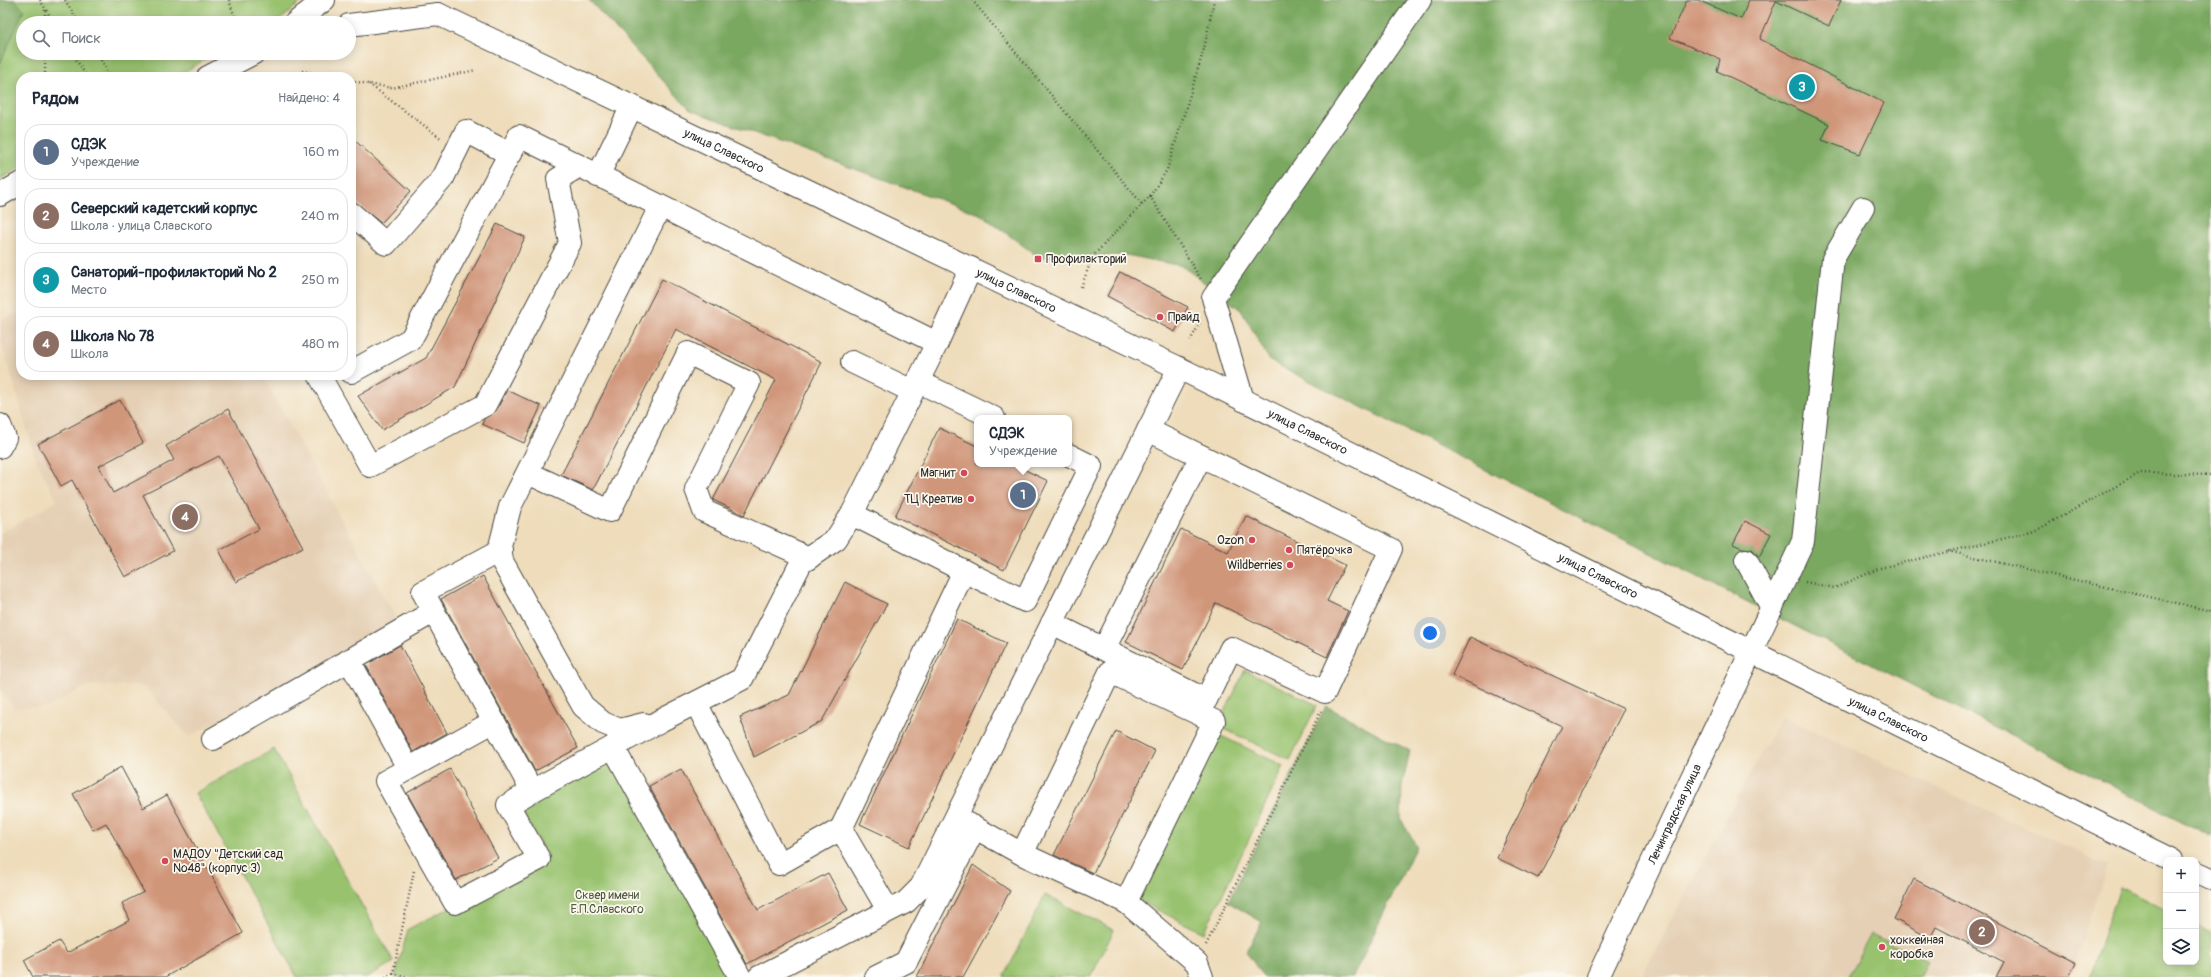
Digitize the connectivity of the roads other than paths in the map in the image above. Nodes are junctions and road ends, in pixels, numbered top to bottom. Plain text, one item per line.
1 (324, 0) edge
2 (1420, 0) edge
3 (434, 7) edge
4 (304, 16) edge
5 (356, 24) edge
6 (241, 60) edge
7 (218, 72) edge
8 (632, 106) junction
9 (510, 154) junction
10 (589, 171) junction
11 (16, 185) edge
12 (0, 194) edge
13 (660, 206) junction
14 (1863, 208) dead end
15 (356, 217) edge
16 (971, 268) junction
17 (937, 343) junction
18 (852, 362) dead end
19 (1179, 368) junction
20 (356, 369) edge
21 (322, 381) edge
22 (915, 386) junction
23 (1243, 400) junction
24 (987, 415) edge
25 (0, 425) edge
26 (1148, 430) junction
27 (0, 447) edge
28 (1072, 456) edge
29 (1201, 456) junction
30 (1092, 466) junction
31 (528, 473) junction
32 (1123, 481) junction
33 (852, 514) junction
34 (501, 550) junction
35 (808, 558) junction
36 (1746, 560) dead end
37 (964, 571) junction
38 (1772, 608) junction
39 (433, 612) junction
40 (1052, 623) junction
41 (1104, 649) junction
42 (1752, 653) junction
43 (349, 660) junction
44 (696, 703) junction
45 (660, 721) junction
46 (493, 722) junction
47 (213, 739) dead end
48 (613, 747) junction
49 (408, 768) junction
50 (532, 791) junction
51 (956, 817) junction
52 (975, 827) junction
53 (841, 829) junction
54 (1022, 854) junction
55 (2166, 857) edge
56 (2199, 873) edge
57 (2211, 879) edge
58 (1126, 902) junction
59 (888, 910) junction
60 (1199, 970) edge
61 (740, 977) edge
62 (759, 977) edge
63 (876, 977) edge
64 (1598, 977) edge

1 - 4 main road
2 - 23 main road
3 - 5 main road
3 - 8 main road, улица Славского
6 - 7 main road
8 - 10 main road
8 - 16 main road, улица Славского
9 - 10 main road
9 - 15 main road
9 - 20 main road
10 - 13 main road
10 - 21 main road
11 - 12 main road
13 - 17 main road
13 - 31 main road
14 - 38 main road, Ленинградская улица
16 - 17 main road
16 - 19 main road, улица Славского
17 - 22 main road
18 - 22 main road
19 - 23 main road, улица Славского
19 - 26 main road
22 - 24 main road
22 - 33 main road
23 - 42 main road, улица Славского
25 - 27 main road
26 - 29 main road
26 - 32 main road
28 - 30 main road
29 - 41 main road
29 - 41 main road
30 - 32 main road
30 - 37 main road
31 - 34 main road
31 - 35 main road
32 - 40 main road
33 - 35 main road
33 - 37 main road
34 - 39 main road
34 - 45 main road
35 - 44 main road
36 - 38 main road
37 - 53 main road
38 - 42 main road, Ленинградская улица
39 - 43 main road
39 - 46 main road
40 - 41 main road
40 - 51 main road
42 - 55 main road, улица Славского
42 - 64 main road, Ленинградская улица
43 - 47 main road
43 - 49 main road
44 - 45 main road
44 - 53 main road
45 - 48 main road
46 - 49 main road
46 - 50 main road
48 - 50 main road
48 - 61 main road
49 - 50 main road
51 - 52 main road
51 - 59 main road
52 - 54 main road
52 - 63 main road
53 - 59 main road
54 - 58 main road
54 - 58 main road
56 - 57 main road
58 - 60 main road
59 - 62 main road

